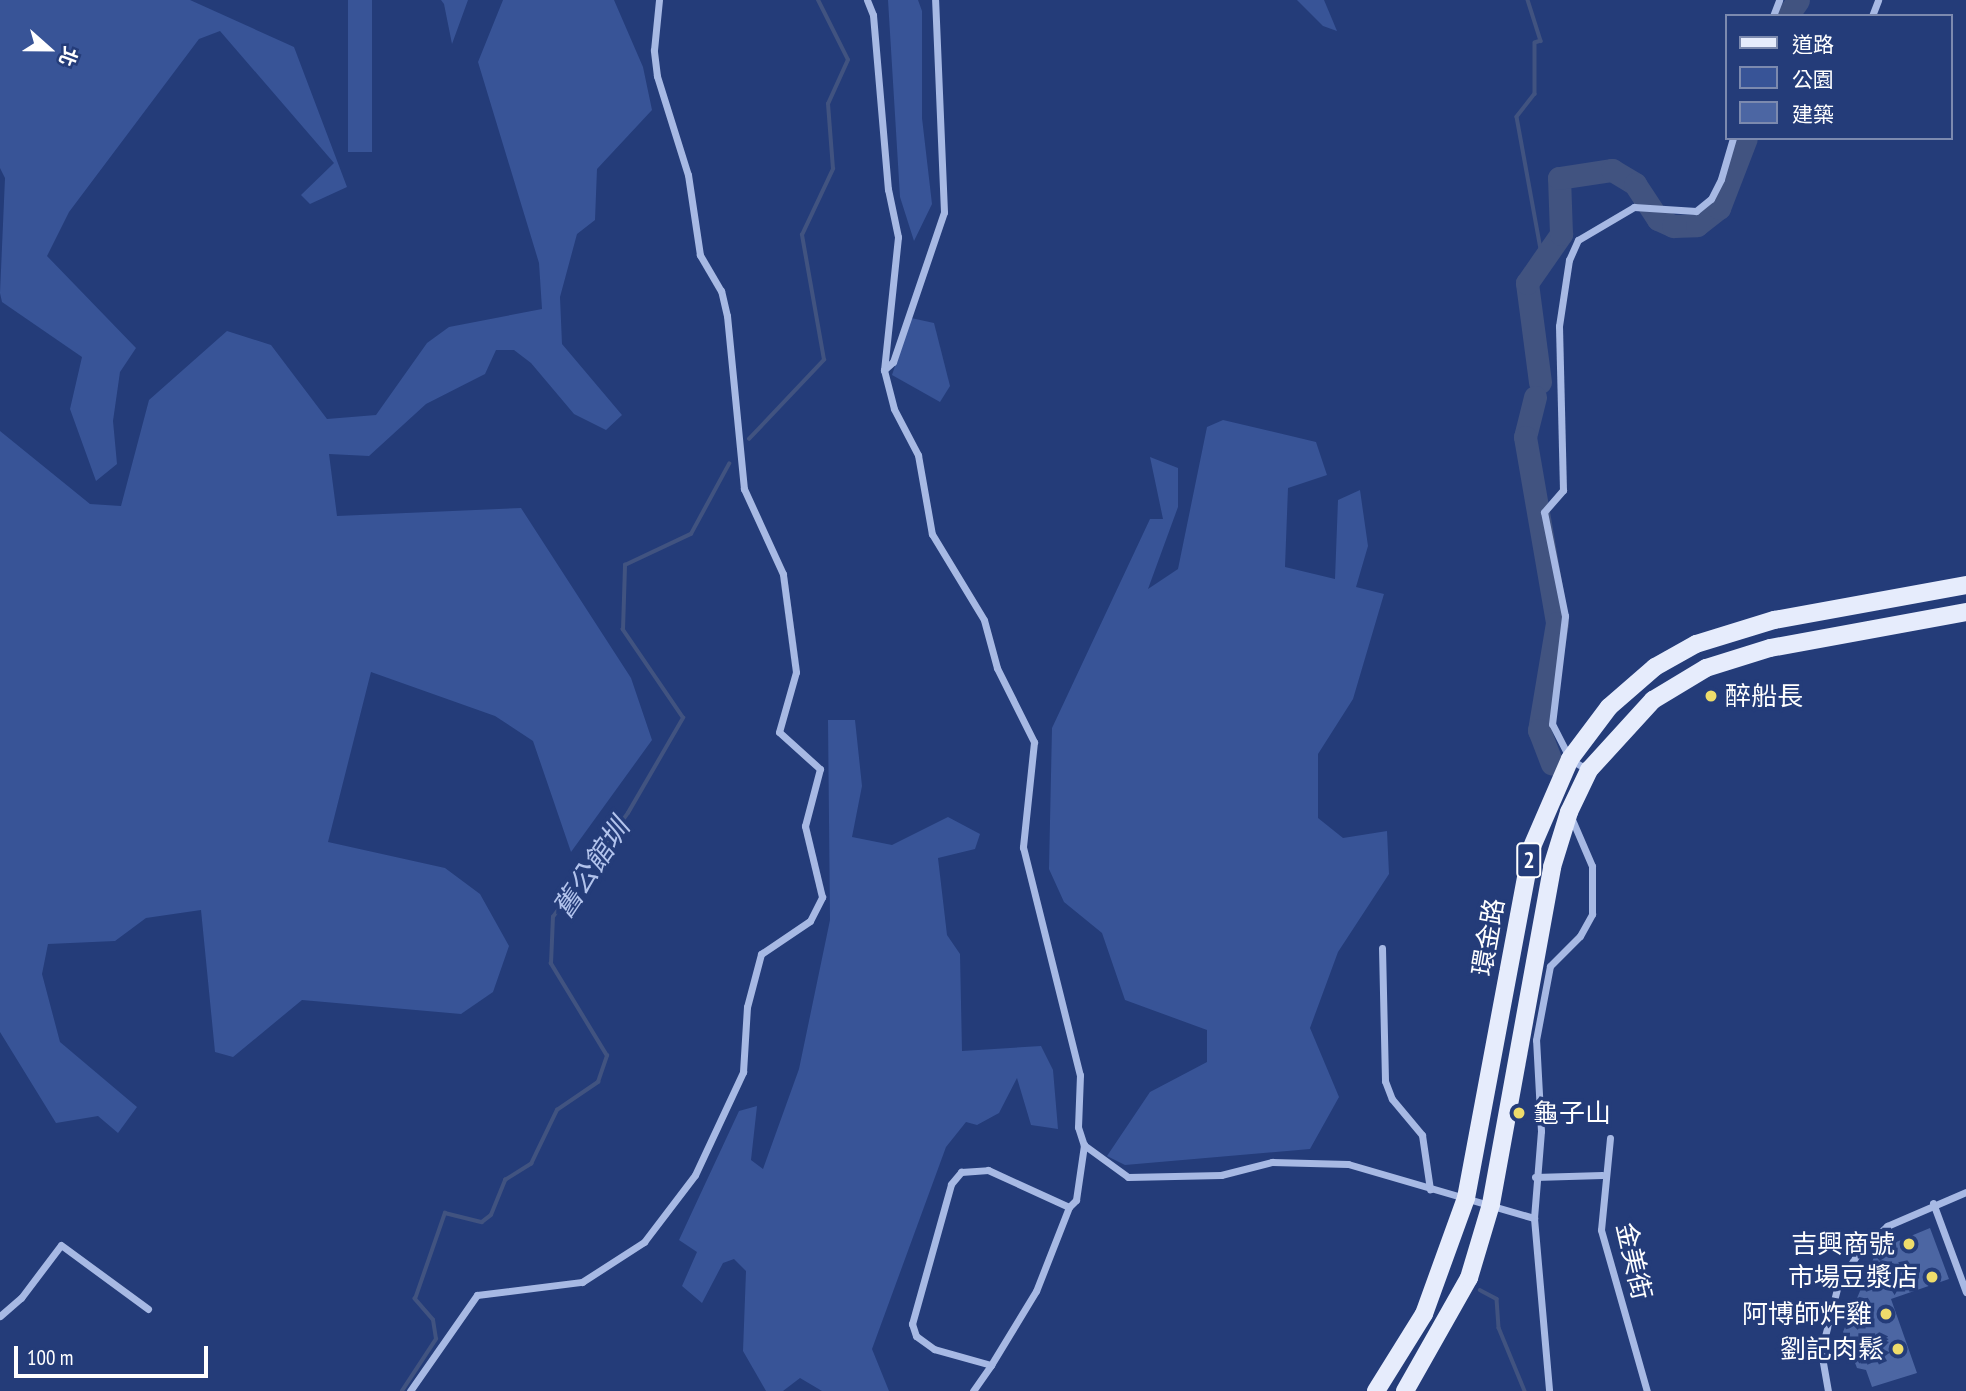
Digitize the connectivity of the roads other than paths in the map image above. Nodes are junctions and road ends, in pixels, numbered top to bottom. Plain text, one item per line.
1 (659, 0) edge
2 (867, 0) edge
3 (935, 0) edge
4 (1732, 140) edge
5 (884, 370) junction
6 (1966, 585) edge
7 (1966, 612) edge
8 (1570, 759) junction
9 (1589, 770) junction
10 (1569, 812) junction
11 (1382, 948) dead end
12 (1610, 1138) dead end
13 (1084, 1145) junction
14 (1602, 1175) junction
15 (1535, 1177) junction
16 (1430, 1189) junction
17 (1966, 1192) edge
18 (1466, 1198) junction
19 (1491, 1203) junction
20 (1933, 1203) junction
21 (1069, 1207) junction
22 (1534, 1217) junction
23 (1966, 1292) edge
24 (148, 1309) dead end
25 (0, 1316) edge
26 (991, 1365) junction
27 (410, 1391) edge
28 (973, 1391) edge
29 (1376, 1391) edge
30 (1405, 1391) edge
31 (1549, 1391) edge
32 (1647, 1391) edge
33 (1828, 1391) edge

1 - 27 street
2 - 5 street
3 - 5 street
4 - 8 street
5 - 13 street
6 - 8 main road, 環金路 / 2
7 - 9 main road, 環金路 / 2
8 - 9 street
8 - 18 main road, 環金路 / 2
9 - 10 main road, 環金路 / 2
10 - 15 street
10 - 19 main road, 環金路 / 2
11 - 16 street
12 - 14 street, 金美街
13 - 16 street
13 - 21 street
14 - 15 street
14 - 32 street, 金美街
15 - 22 street
16 - 18 street
17 - 20 street
18 - 19 street
18 - 29 main road, 環金路 / 2
19 - 22 street
19 - 30 main road, 環金路 / 2
20 - 23 street
20 - 33 street
21 - 26 street
21 - 26 street
22 - 31 street
24 - 25 street
26 - 28 street

